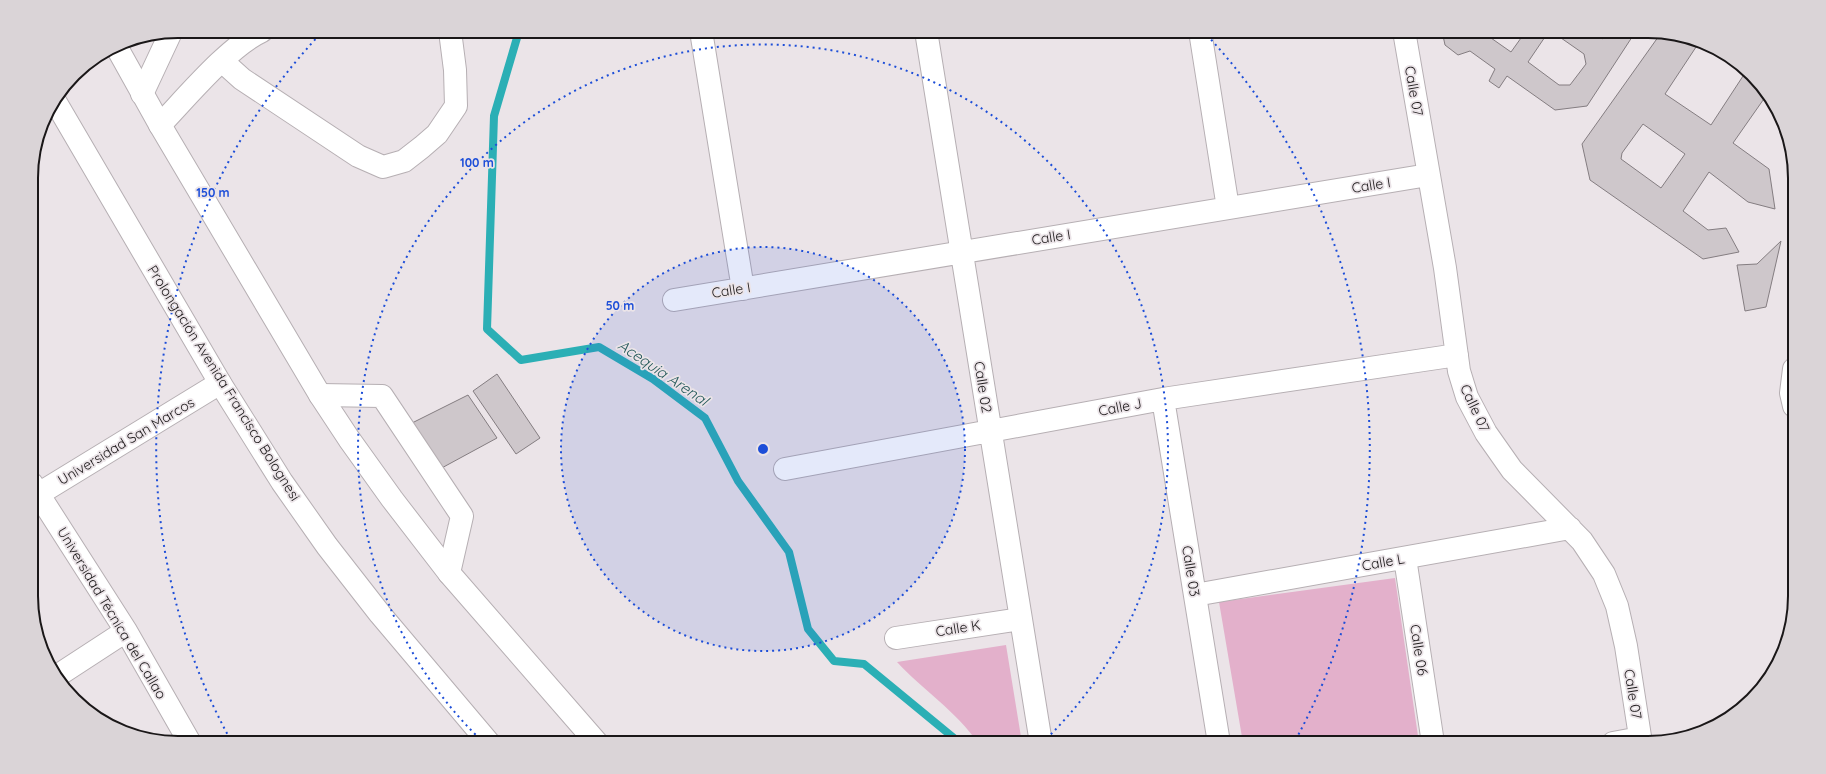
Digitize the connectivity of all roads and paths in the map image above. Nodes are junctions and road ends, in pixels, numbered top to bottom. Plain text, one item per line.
1 (168, 38) edge
2 (249, 38) edge
3 (451, 38) edge
4 (702, 38) edge
5 (927, 38) edge
6 (1201, 38) edge
7 (1405, 38) edge
8 (119, 51) edge
9 (222, 61) junction
10 (142, 94) junction
11 (58, 106) edge
12 (160, 125) junction
13 (1428, 175) junction
14 (1228, 208) junction
15 (962, 252) junction
16 (743, 288) junction
17 (674, 300) dead end
18 (1457, 355) junction
19 (220, 383) junction
20 (320, 395) junction
21 (1163, 399) junction
22 (991, 430) junction
23 (785, 469) dead end
24 (38, 490) edge
25 (38, 498) edge
26 (1570, 528) junction
27 (1405, 558) junction
28 (448, 572) junction
29 (1195, 595) junction
30 (1021, 619) junction
31 (126, 631) junction
32 (896, 638) dead end
33 (62, 673) edge
34 (186, 736) edge
35 (483, 736) edge
36 (591, 736) edge
37 (1040, 736) edge
38 (1218, 736) edge
39 (1432, 736) edge
40 (1640, 736) edge

1 - 10 street
2 - 9 street
3 - 9 street
4 - 16 street
5 - 15 street, Calle 02
6 - 14 street
7 - 13 street, Calle 07
8 - 10 street
9 - 12 street
10 - 12 street
11 - 19 street, Prolongación Avenida Francisco Bolognesi
12 - 20 street
13 - 14 street, Calle I
13 - 18 street, Calle 07
14 - 15 street, Calle I
15 - 16 street, Calle I
15 - 22 street, Calle 02
16 - 17 street, Calle I
18 - 21 street, Calle J
18 - 26 street, Calle 07
19 - 24 street, Universidad San Marcos
19 - 35 street, Prolongación Avenida Francisco Bolognesi
20 - 28 street
20 - 28 street
21 - 22 street, Calle J
21 - 29 street, Calle 03
22 - 23 street, Calle J
22 - 30 street, Calle 02
25 - 31 street, Universidad Técnica del Callao
26 - 27 street, Calle L
26 - 40 street, Calle 07
27 - 29 street, Calle L
27 - 39 street, Calle 06
28 - 36 street
29 - 38 street, Calle 03
30 - 32 street, Calle K
30 - 37 street, Calle 02
31 - 33 street
31 - 34 street, Universidad Técnica del Callao

